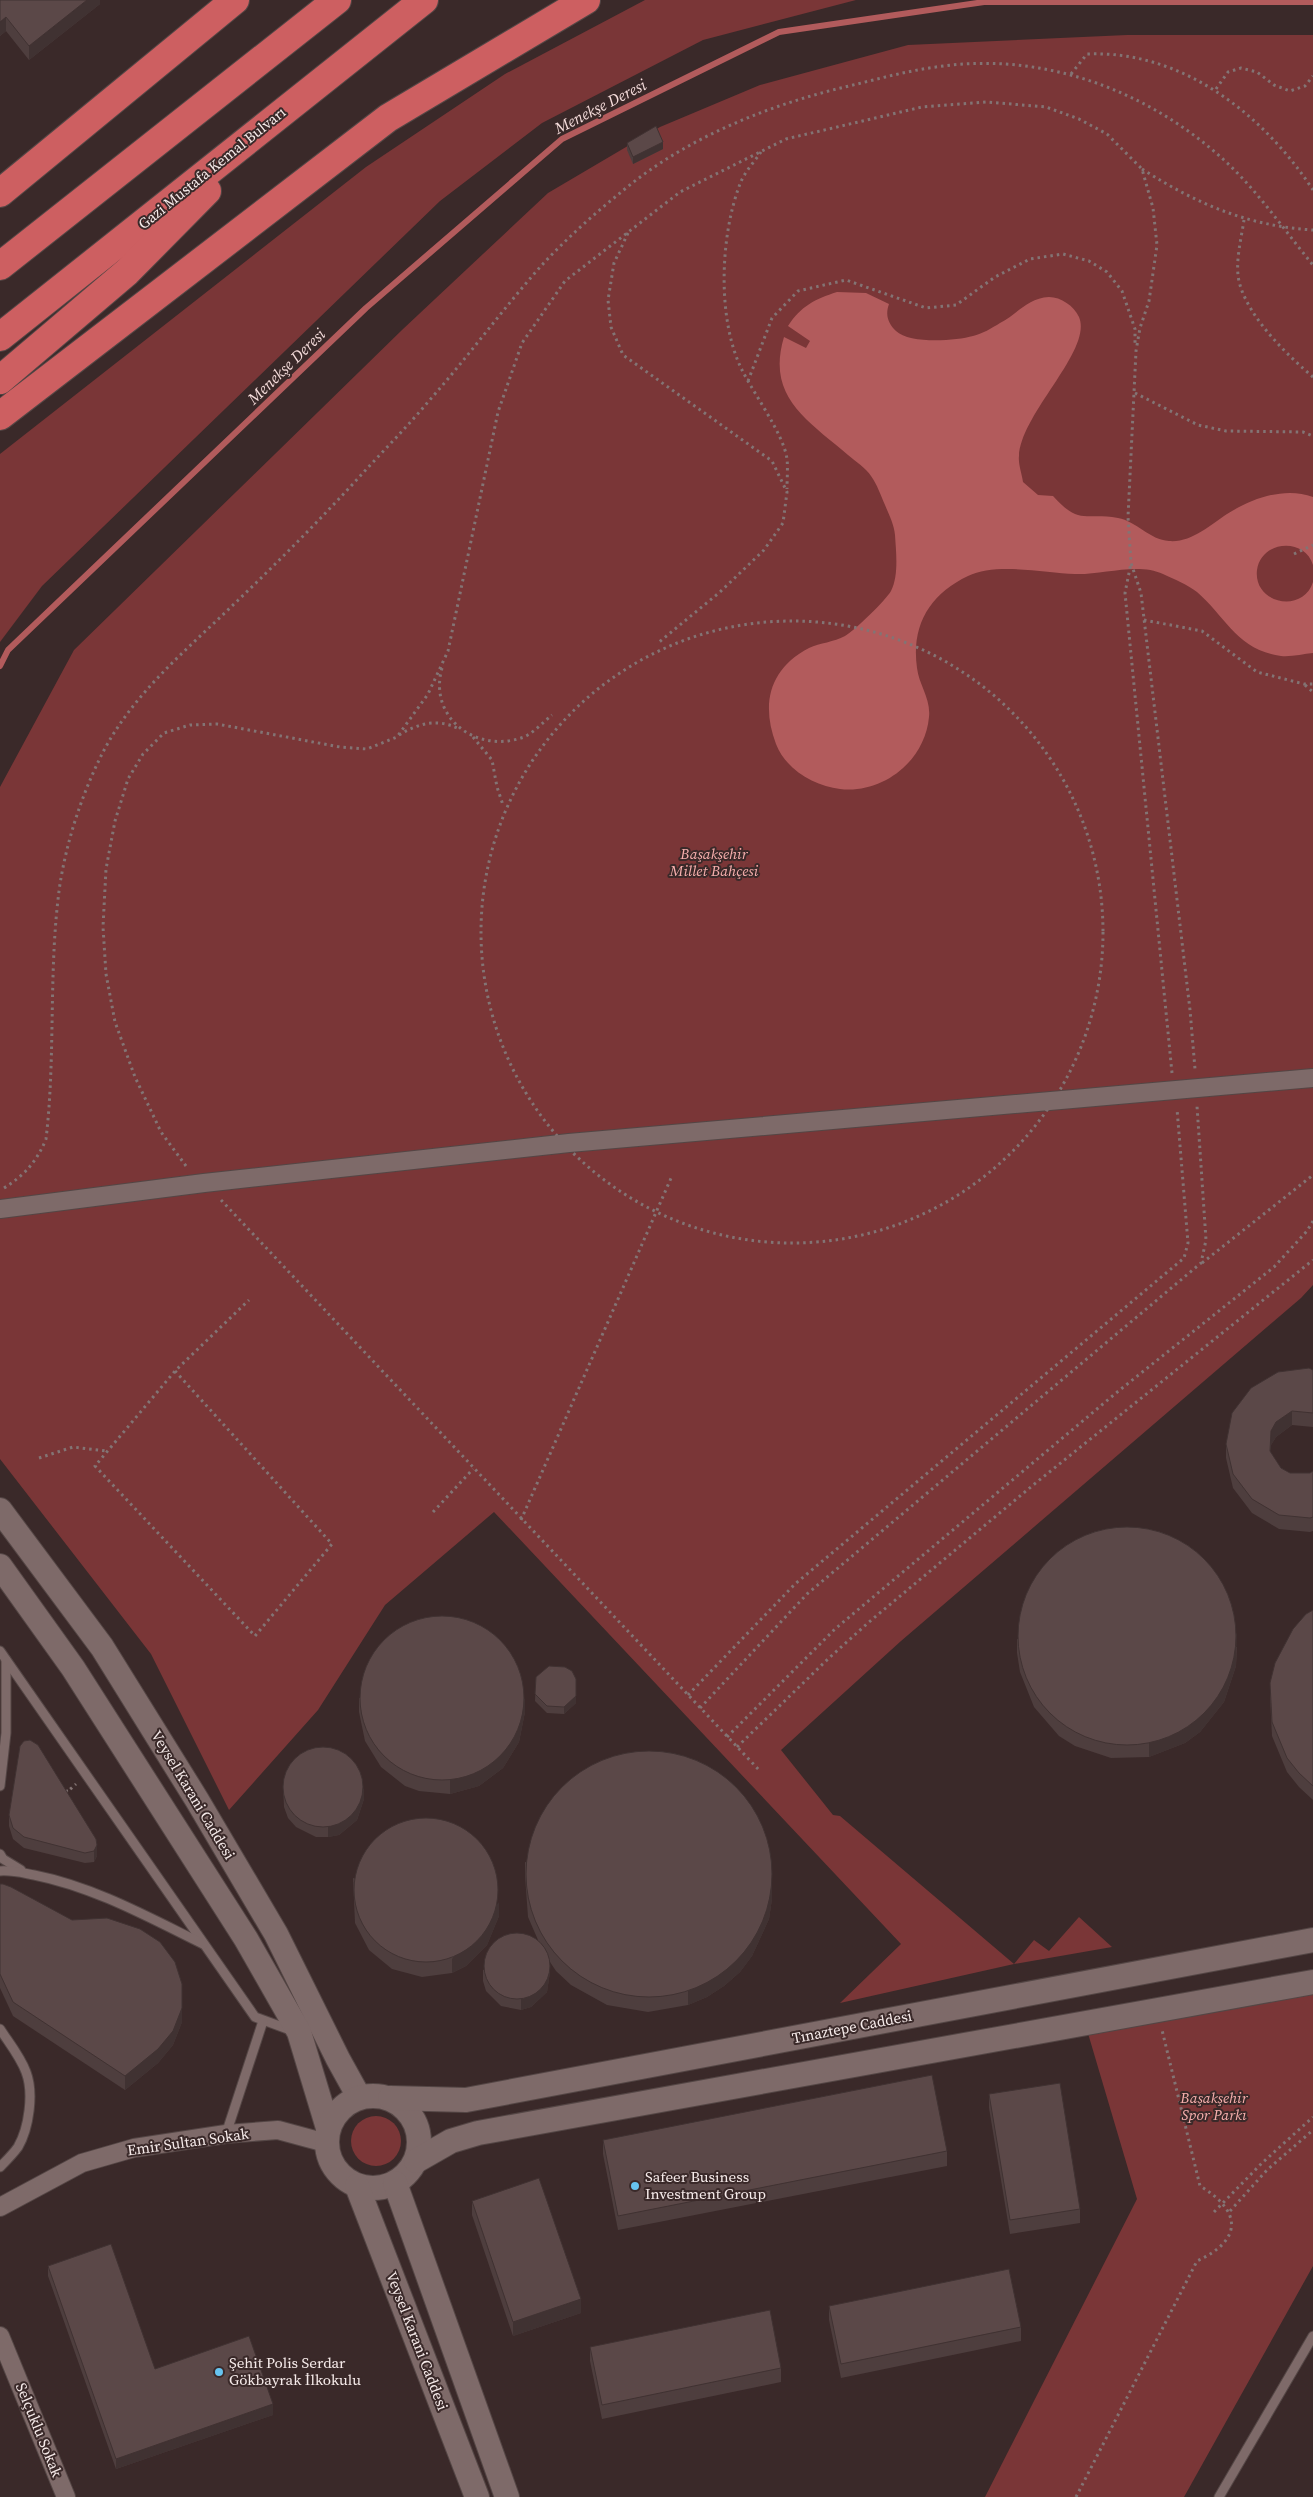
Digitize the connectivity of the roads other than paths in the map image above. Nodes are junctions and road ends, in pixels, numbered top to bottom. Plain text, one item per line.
1 (235, 0) edge
2 (337, 0) edge
3 (424, 0) edge
4 (586, 0) edge
5 (298, 100) junction
6 (0, 193) edge
7 (0, 266) edge
8 (0, 337) edge
9 (0, 380) edge
10 (0, 416) edge
11 (1313, 1078) edge
12 (0, 1209) edge
13 (0, 1510) edge
14 (0, 1566) edge
15 (0, 1651) edge
16 (6, 1659) junction
17 (0, 1786) edge
18 (0, 1854) edge
19 (0, 1871) edge
20 (27, 1874) junction
21 (1313, 1940) edge
22 (204, 1945) junction
23 (1313, 1982) edge
24 (263, 2021) junction
25 (0, 2029) edge
26 (299, 2032) junction
27 (359, 2097) junction
28 (390, 2098) junction
29 (226, 2134) junction
30 (327, 2136) junction
31 (416, 2161) junction
32 (0, 2167) edge
33 (396, 2183) junction
34 (357, 2186) junction
35 (0, 2208) edge
36 (0, 2336) edge
37 (1313, 2336) edge
38 (66, 2497) edge
39 (477, 2497) edge
40 (507, 2497) edge
41 (1219, 2497) edge

1 - 6 highway
2 - 7 highway
3 - 5 highway, Gazi Mustafa Kemal Bulvarı
4 - 10 highway
5 - 8 highway, Gazi Mustafa Kemal Bulvarı
5 - 9 highway
11 - 12 street
13 - 27 street, Veysel Karani Caddesi
14 - 26 street, Veysel Karani Caddesi
15 - 16 lane
16 - 17 lane
16 - 22 lane
18 - 20 lane
19 - 20 lane
20 - 22 lane
21 - 28 street, Tınaztepe Caddesi
22 - 24 lane
23 - 31 street
24 - 26 lane
24 - 29 lane
25 - 32 lane
26 - 30 street, Veysel Karani Caddesi
27 - 28 street
27 - 30 street
28 - 31 street
29 - 30 street, Emir Sultan Sokak
29 - 35 street, Emir Sultan Sokak
30 - 34 street
31 - 33 street
33 - 34 street
33 - 40 street, Veysel Karani Caddesi
34 - 39 street, Veysel Karani Caddesi
36 - 38 street, Selçuklu Sokak
37 - 41 lane

